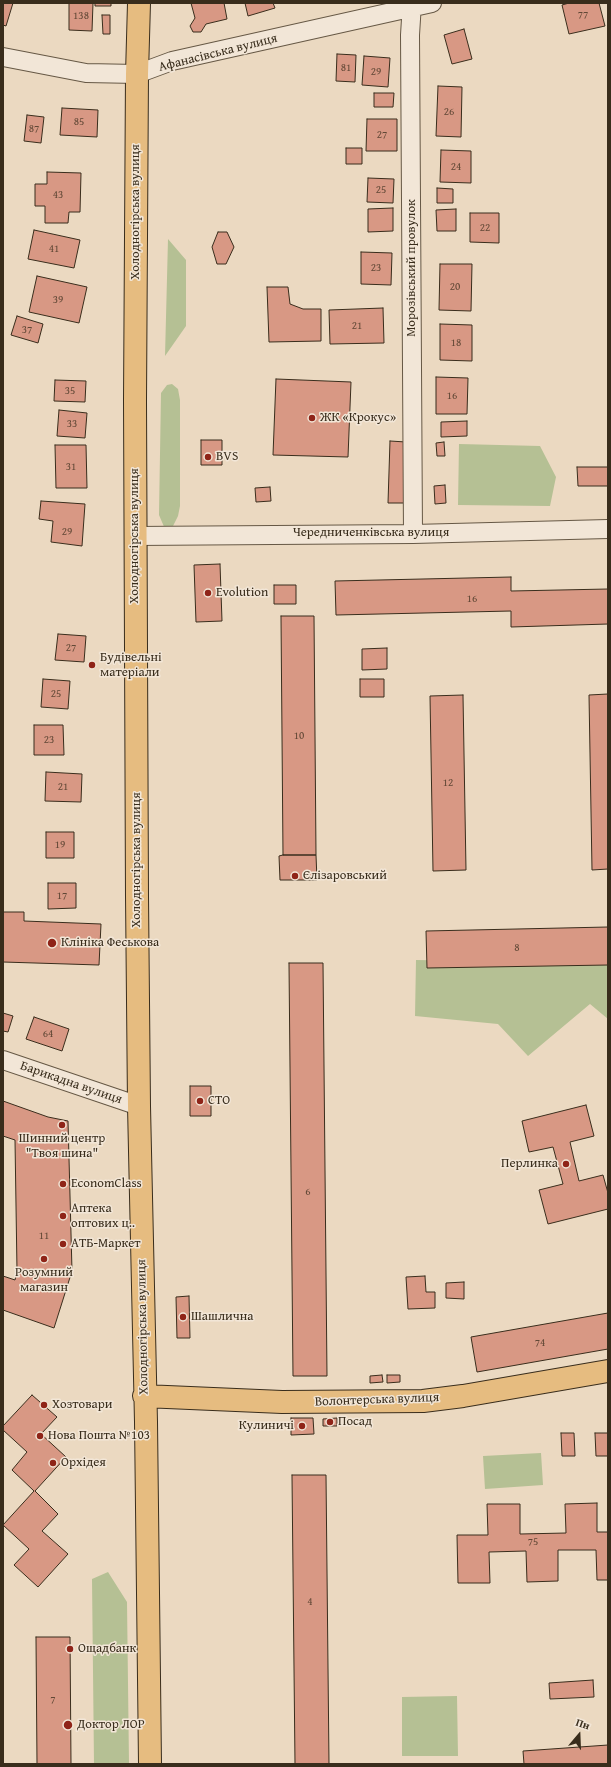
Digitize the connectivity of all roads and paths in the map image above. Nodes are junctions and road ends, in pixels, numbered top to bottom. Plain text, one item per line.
1 (139, 3) edge
2 (432, 3) edge
3 (412, 6) edge
4 (3, 57) edge
5 (137, 74) junction
6 (608, 529) edge
7 (414, 534) junction
8 (135, 536) junction
9 (3, 1060) edge
10 (139, 1106) junction
11 (608, 1371) edge
12 (144, 1396) junction
13 (150, 1764) edge

1 - 5 main road, Холодногірська вулиця
2 - 3 street, Афанасівська вулиця
3 - 5 street, Афанасівська вулиця
3 - 7 street, Морозівський провулок
4 - 5 street, Афанасівська вулиця
5 - 8 main road, Холодногірська вулиця
6 - 7 street, Чередниченківська вулиця
7 - 8 street, Чередниченківська вулиця
8 - 10 main road, Холодногірська вулиця
9 - 10 street, Барикадна вулиця
10 - 12 main road, Холодногірська вулиця
11 - 12 main road, Волонтерська вулиця
12 - 13 main road, Холодногірська вулиця

